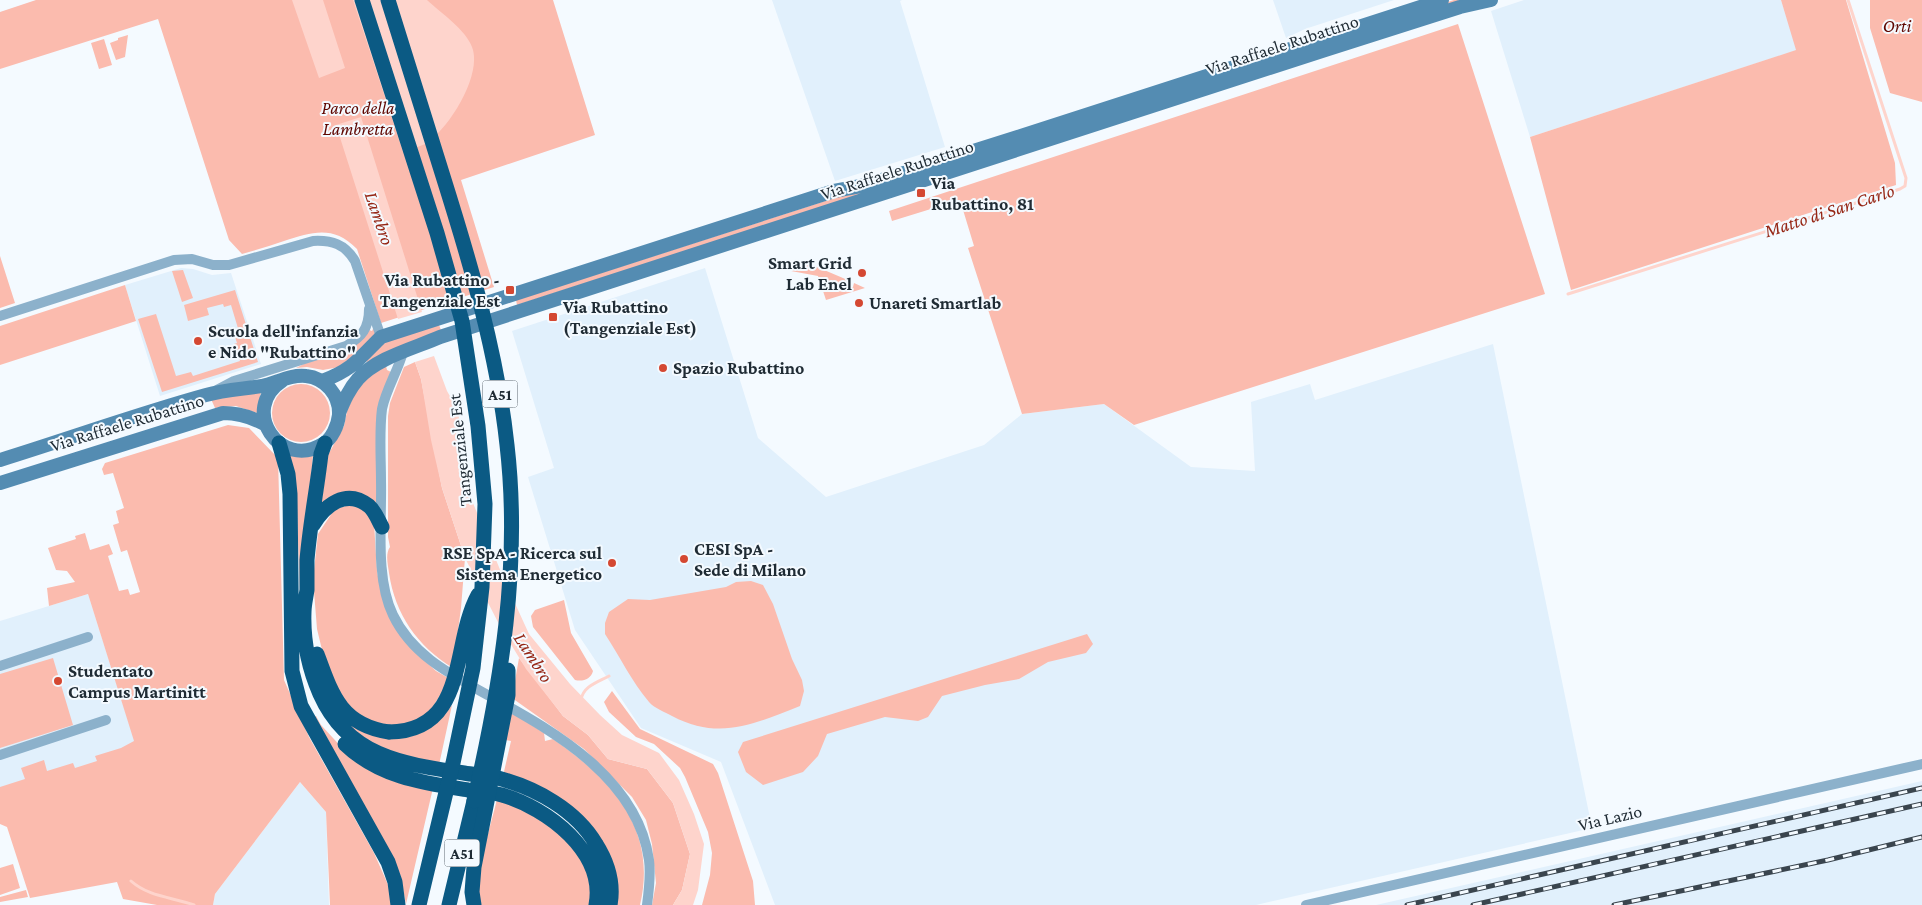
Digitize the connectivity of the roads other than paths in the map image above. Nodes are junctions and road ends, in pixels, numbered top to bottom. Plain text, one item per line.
1 (362, 0) edge
2 (388, 0) edge
3 (1442, 0) edge
4 (1492, 0) edge
5 (369, 303) junction
6 (0, 316) edge
7 (381, 337) junction
8 (403, 352) junction
9 (282, 381) junction
10 (322, 382) junction
11 (206, 395) junction
12 (339, 413) junction
13 (266, 426) junction
14 (279, 443) junction
15 (325, 444) junction
16 (0, 460) edge
17 (0, 483) edge
18 (312, 526) junction
19 (382, 527) junction
20 (482, 587) junction
21 (307, 591) junction
22 (291, 627) junction
23 (88, 638) dead end
24 (504, 651) junction
25 (0, 666) edge
26 (106, 720) dead end
27 (0, 755) edge
28 (1922, 764) edge
29 (604, 881) junction
30 (398, 905) edge
31 (419, 905) edge
32 (449, 905) edge
33 (474, 905) edge
34 (596, 905) edge
35 (610, 905) edge
36 (647, 905) edge
37 (1306, 905) edge

1 - 20 highway, Tangenziale Est / A51, bridge
2 - 24 highway, A51, bridge
3 - 7 street, Via Raffaele Rubattino
4 - 8 street, Via Raffaele Rubattino
5 - 6 street
5 - 7 street
5 - 11 street, Via Raffaele Rubattino
7 - 10 street, Via Raffaele Rubattino
8 - 12 street, Via Raffaele Rubattino
8 - 19 street
9 - 10 street, Via Raffaele Rubattino
9 - 11 street, Via Raffaele Rubattino
9 - 13 street
10 - 12 street
11 - 16 street, Via Raffaele Rubattino
12 - 15 street, Via Raffaele Rubattino
13 - 14 street, Via Raffaele Rubattino
13 - 17 street, Via Raffaele Rubattino
14 - 15 street
14 - 22 highway
15 - 18 highway
18 - 19 highway
18 - 21 highway
19 - 36 street
20 - 21 highway, bridge
20 - 31 highway, Tangenziale Est / A51, bridge
21 - 29 highway
22 - 29 highway
22 - 30 highway
23 - 25 street
24 - 32 highway, A51, bridge
24 - 33 highway, bridge
26 - 27 street
28 - 37 street, Via Lazio
29 - 34 highway
29 - 35 highway

